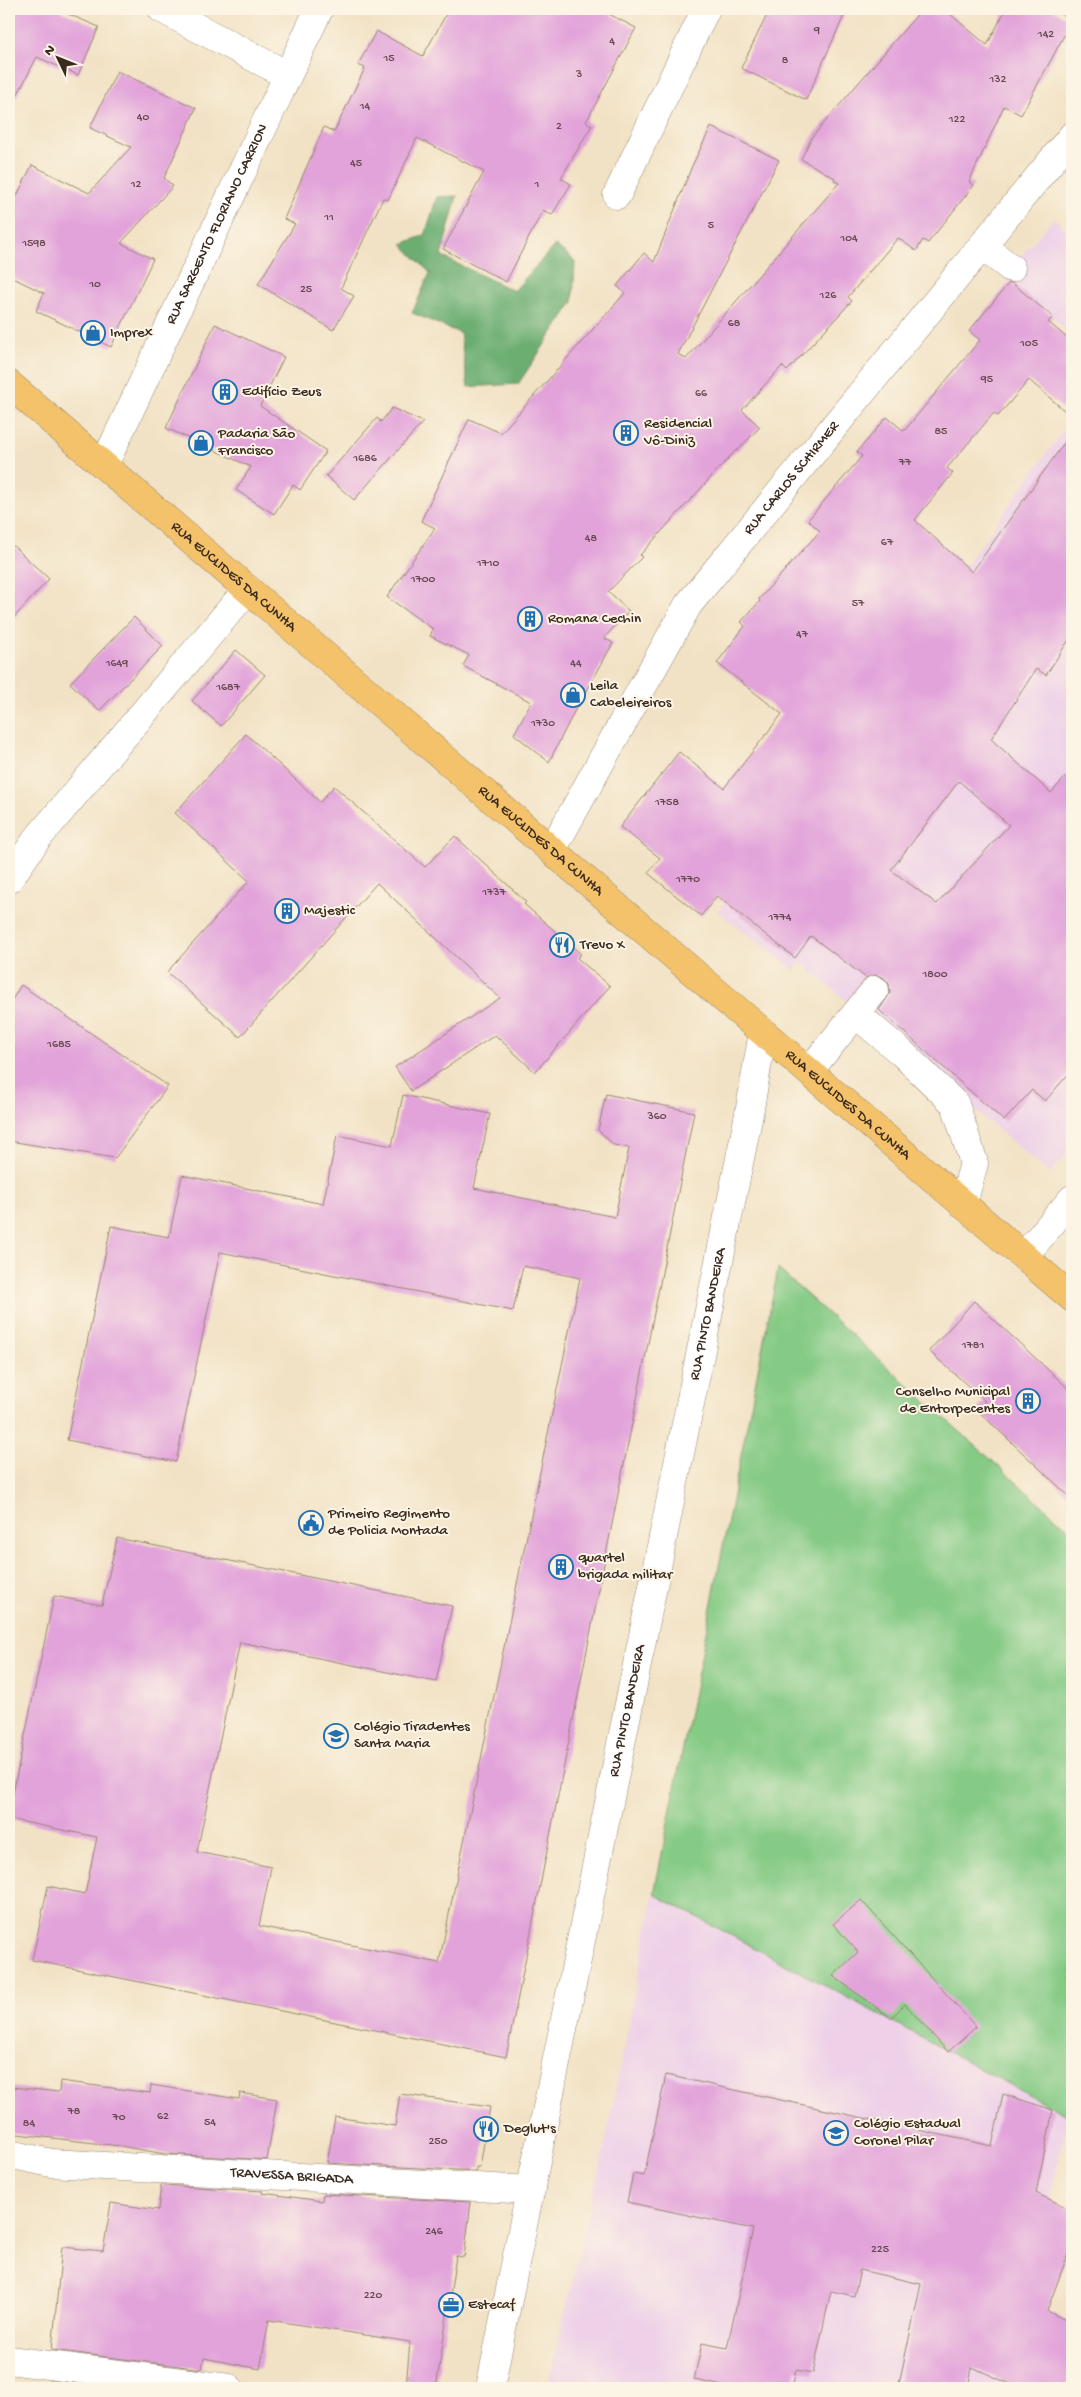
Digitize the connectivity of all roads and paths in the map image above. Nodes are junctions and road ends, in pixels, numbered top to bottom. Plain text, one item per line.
1 (162, 9) edge
2 (319, 9) edge
3 (706, 9) edge
4 (288, 75) junction
5 (1072, 136) edge
6 (617, 195) dead end
7 (982, 246) junction
8 (1011, 268) dead end
9 (9, 384) edge
10 (104, 465) junction
11 (248, 589) junction
12 (552, 850) junction
13 (9, 879) edge
14 (875, 990) dead end
15 (856, 1014) junction
16 (763, 1032) junction
17 (809, 1071) junction
18 (1072, 1199) edge
19 (963, 1204) junction
20 (1024, 1256) junction
21 (1072, 1298) edge
22 (9, 2154) edge
23 (51, 2163) junction
24 (9, 2175) edge
25 (531, 2190) junction
26 (9, 2360) edge
27 (229, 2388) edge
28 (490, 2388) edge

1 - 4 street
2 - 4 street, RUA SARGENTO FLORIANO CARRION
3 - 6 street
4 - 10 street, RUA SARGENTO FLORIANO CARRION
5 - 7 street, RUA CARLOS SCHIRMER
7 - 8 street
7 - 12 street, RUA CARLOS SCHIRMER
9 - 10 main road, RUA EUCLIDES DA CUNHA
10 - 11 main road, RUA EUCLIDES DA CUNHA
11 - 12 main road, RUA EUCLIDES DA CUNHA
11 - 13 street
12 - 16 main road, RUA EUCLIDES DA CUNHA
14 - 15 street
15 - 17 street
15 - 19 street
16 - 17 main road, RUA EUCLIDES DA CUNHA
16 - 25 street, RUA PINTO BANDEIRA
17 - 19 main road, RUA EUCLIDES DA CUNHA
18 - 20 street
19 - 20 main road, RUA EUCLIDES DA CUNHA
20 - 21 main road, RUA EUCLIDES DA CUNHA
22 - 23 street
23 - 24 street
23 - 25 street, TRAVESSA BRIGADA
25 - 28 street, RUA PINTO BANDEIRA
26 - 27 street

